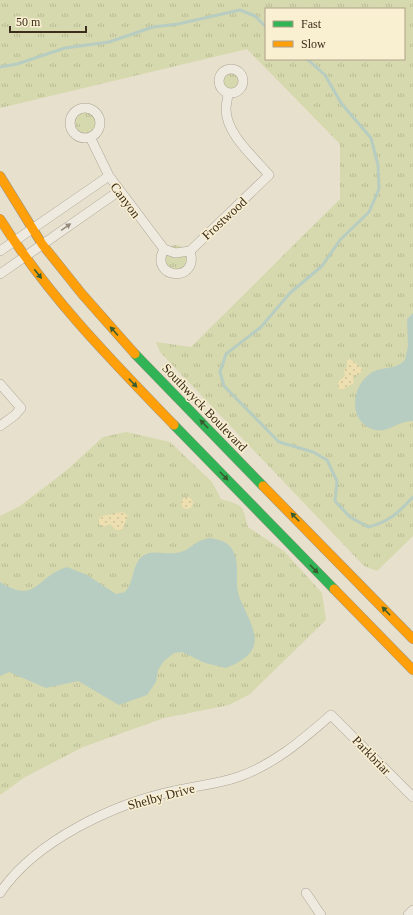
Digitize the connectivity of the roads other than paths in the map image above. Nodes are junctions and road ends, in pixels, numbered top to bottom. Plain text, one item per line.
1 (228, 93) dead end
2 (90, 137) dead end
3 (0, 176) edge
4 (108, 176) junction
5 (119, 191) junction
6 (0, 220) edge
7 (32, 229) junction
8 (15, 241) junction
9 (42, 244) junction
10 (164, 249) junction
11 (0, 251) edge
12 (190, 251) junction
13 (25, 256) junction
14 (0, 274) edge
15 (0, 384) edge
16 (0, 426) edge
17 (312, 551) junction
18 (413, 639) edge
19 (413, 670) edge
20 (331, 715) joint
21 (413, 797) edge
22 (306, 892) dead end
23 (0, 893) edge
24 (413, 910) edge
25 (321, 915) edge
26 (408, 915) edge

1 - 12 street, Frostwood
2 - 4 street, Canyon
3 - 7 street, Southwyck Boulevard
4 - 5 street, Canyon
4 - 7 street
9 -> 5 street
5 - 10 street, Canyon
6 - 8 street, Southwyck Boulevard
7 - 8 street
7 - 9 street, Southwyck Boulevard
8 - 11 street
8 - 13 street, Southwyck Boulevard
9 - 13 street
17 -> 9 street, Southwyck Boulevard
10 - 12 street
10 - 12 street
13 - 14 street
13 -> 17 street, Southwyck Boulevard
15 - 16 street
18 -> 17 street, Southwyck Boulevard
17 -> 19 street, Southwyck Boulevard
20 - 21 street, Parkbriar
20 - 23 street, Shelby Drive
22 - 25 street
24 - 26 street

